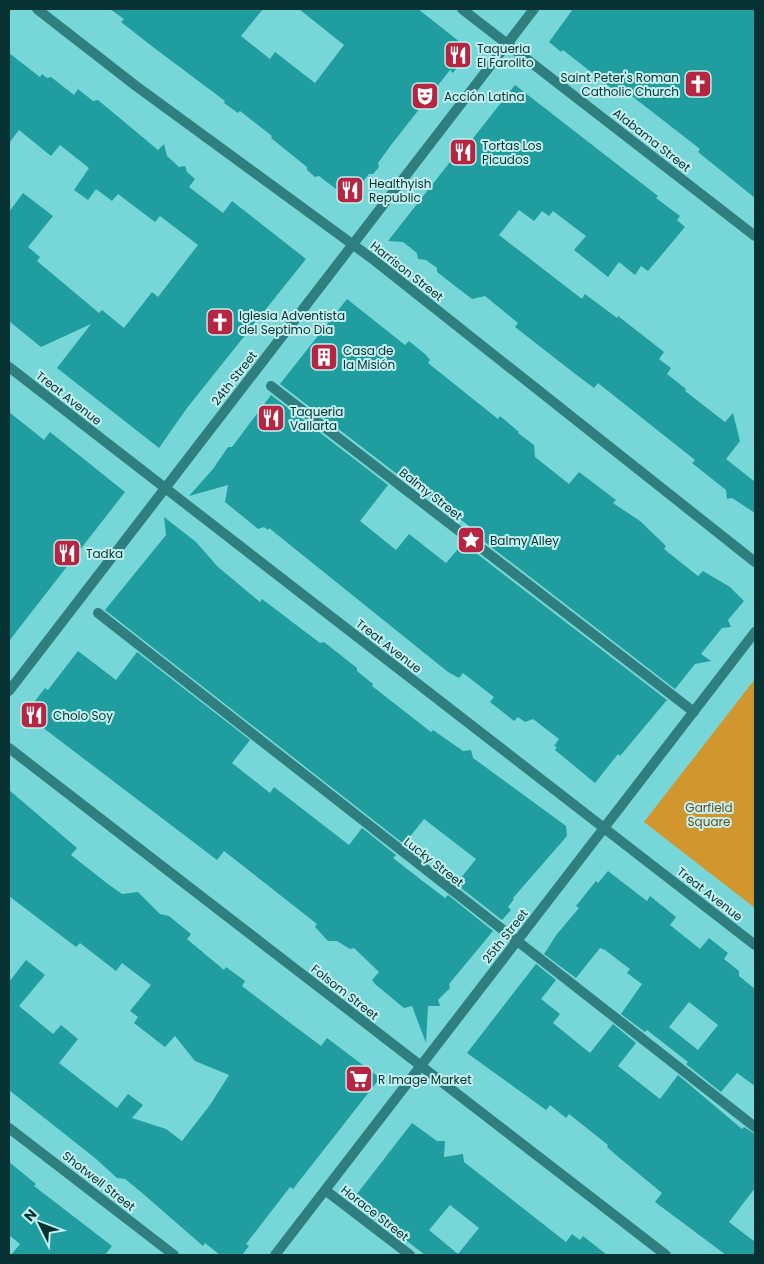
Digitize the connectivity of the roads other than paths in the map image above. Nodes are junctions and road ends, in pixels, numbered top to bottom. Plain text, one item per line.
1 (37, 9) edge
2 (462, 9) edge
3 (534, 9) edge
4 (507, 44) junction
5 (755, 236) edge
6 (352, 243) junction
7 (9, 367) edge
8 (271, 386) dead end
9 (165, 489) junction
10 (755, 562) edge
11 (98, 613) dead end
12 (755, 632) edge
13 (9, 691) edge
14 (694, 712) junction
15 (9, 748) edge
16 (604, 828) junction
17 (516, 942) junction
18 (755, 945) edge
19 (420, 1066) junction
20 (9, 1128) edge
21 (755, 1128) edge
22 (325, 1190) junction
23 (174, 1255) edge
24 (275, 1255) edge
25 (410, 1255) edge
26 (666, 1255) edge

1 - 6 street, Harrison Street
2 - 4 street, Alabama Street
3 - 4 street, 24th Street
4 - 5 street, Alabama Street
4 - 6 street, 24th Street
6 - 9 street, 24th Street
6 - 10 street, Harrison Street
7 - 9 street, Treat Avenue
8 - 14 street, Balmy Street
9 - 13 street, 24th Street
9 - 16 street, Treat Avenue
11 - 17 street, Lucky Street
12 - 14 street, 25th Street
14 - 16 street, 25th Street
15 - 19 street, Folsom Street
16 - 17 street, 25th Street
16 - 18 street, Treat Avenue
17 - 19 street, 25th Street
17 - 21 street, Lucky Street
19 - 22 street, 25th Street
19 - 26 street, Folsom Street
20 - 23 street, Shotwell Street
22 - 24 street, 25th Street
22 - 25 street, Horace Street

